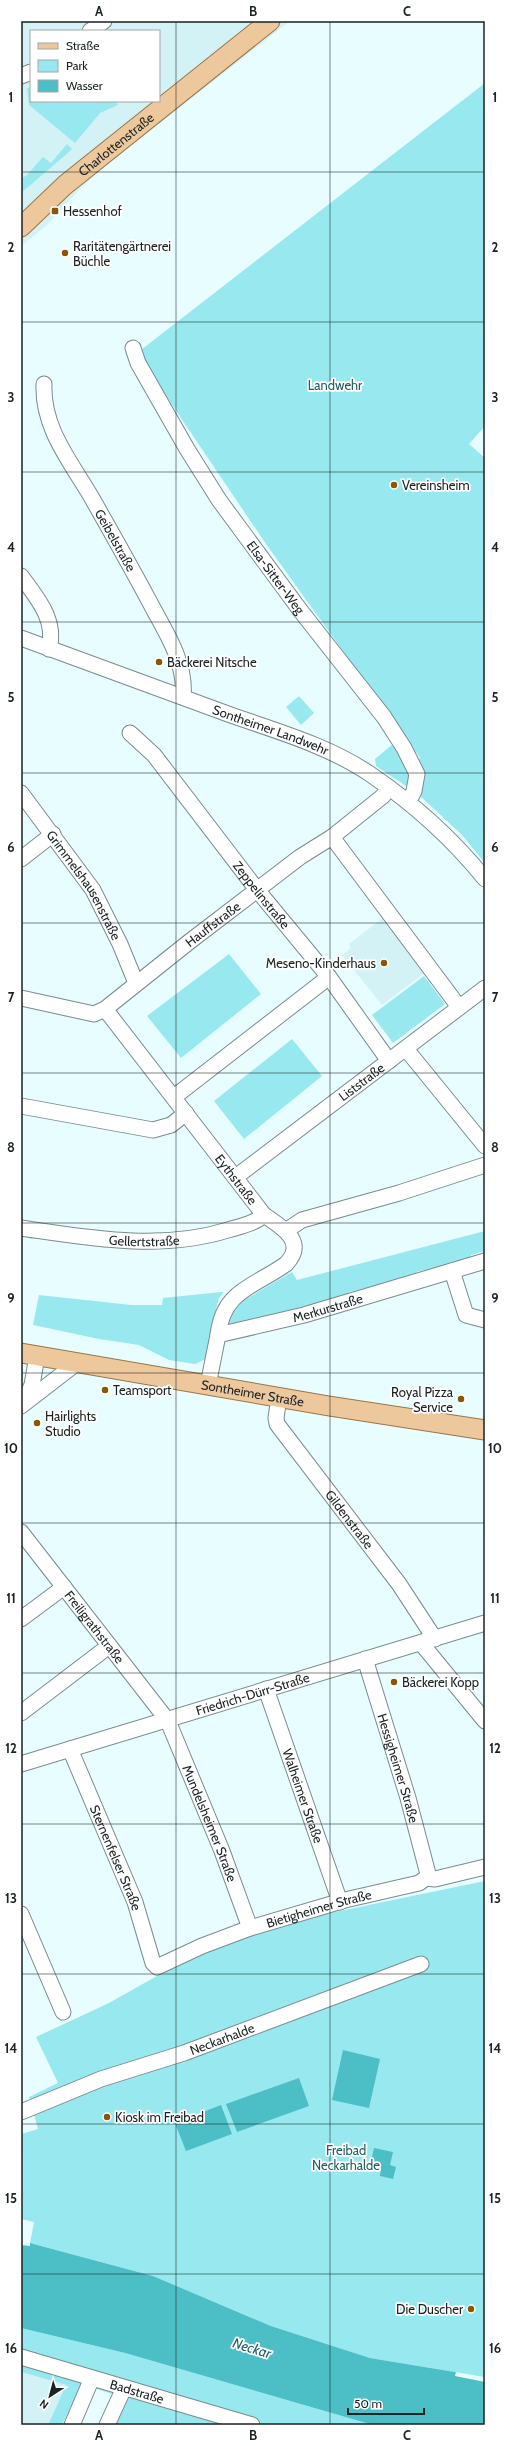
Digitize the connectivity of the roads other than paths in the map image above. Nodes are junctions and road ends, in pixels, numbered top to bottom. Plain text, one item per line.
1 (104, 21) edge
2 (270, 21) edge
3 (91, 30) edge
4 (21, 227) edge
5 (133, 348) dead end
6 (44, 384) dead end
7 (21, 576) edge
8 (21, 638) edge
9 (49, 649) junction
10 (183, 697) junction
11 (130, 733) dead end
12 (389, 788) junction
13 (21, 793) edge
14 (409, 801) junction
15 (53, 834) junction
16 (332, 837) junction
17 (21, 859) edge
18 (485, 879) edge
19 (258, 891) junction
20 (329, 977) junction
21 (136, 983) junction
22 (485, 988) edge
23 (21, 998) edge
24 (459, 1008) junction
25 (105, 1009) junction
26 (406, 1049) junction
27 (389, 1061) junction
28 (174, 1097) junction
29 (21, 1106) edge
30 (186, 1113) junction
31 (485, 1146) edge
32 (485, 1165) edge
33 (237, 1176) junction
34 (264, 1215) junction
35 (21, 1228) edge
36 (287, 1230) junction
37 (485, 1261) edge
38 (452, 1270) junction
39 (485, 1320) edge
40 (218, 1335) junction
41 (29, 1355) edge
42 (78, 1362) junction
43 (208, 1385) junction
44 (279, 1397) junction
45 (22, 1405) edge
46 (485, 1430) edge
47 (21, 1532) edge
48 (64, 1587) junction
49 (21, 1619) edge
50 (485, 1623) edge
51 (428, 1641) junction
52 (109, 1646) junction
53 (365, 1659) junction
54 (266, 1689) junction
55 (21, 1713) edge
56 (168, 1721) junction
57 (485, 1721) edge
58 (70, 1749) junction
59 (21, 1764) edge
60 (485, 1866) edge
61 (426, 1878) junction
62 (340, 1902) junction
63 (21, 1914) edge
64 (250, 1928) junction
65 (27, 1947) edge
66 (422, 1964) dead end
67 (157, 1967) joint
68 (63, 2012) dead end
69 (21, 2112) edge
70 (21, 2357) edge
71 (92, 2378) junction
72 (124, 2388) junction
73 (72, 2425) edge
74 (107, 2425) edge
75 (252, 2425) edge

1 - 3 street
2 - 4 main road, Charlottenstraße
5 - 14 street, Elsa-Sitter-Weg
6 - 10 street, Geibelstraße
7 - 9 street
8 - 9 street, Sontheimer Landwehr
9 - 10 street, Sontheimer Landwehr
10 - 12 street, Sontheimer Landwehr
11 - 19 street, Zeppelinstraße
12 - 14 street, Sontheimer Landwehr
12 - 16 street, Hauffstraße
13 - 15 street, Grimmelshausenstraße
14 - 18 street, Sontheimer Landwehr
15 - 17 street
15 - 21 street, Grimmelshausenstraße
16 - 19 street, Hauffstraße
16 - 24 street
19 - 20 street, Zeppelinstraße
19 - 21 street, Hauffstraße
20 - 27 street, Zeppelinstraße
20 - 28 street
21 - 25 street, Hauffstraße
22 - 24 street, Liststraße
23 - 25 street, Hauffstraße
24 - 26 street, Liststraße
25 - 28 street, Eythstraße
26 - 27 street, Liststraße
26 - 31 street
27 - 33 street, Liststraße
28 - 30 street, Eythstraße
29 - 30 street
30 - 33 street, Eythstraße
32 - 36 street
33 - 34 street, Eythstraße
34 - 35 street, Gellertstraße
34 - 36 street, Eythstraße
36 - 40 street
37 - 38 street, Merkurstraße
38 - 39 street
38 - 40 street, Merkurstraße
40 - 43 street
41 - 42 main road, Sontheimer Straße
41 - 45 street
42 - 43 main road, Sontheimer Straße
42 - 45 street
43 - 44 main road, Sontheimer Straße
44 - 46 main road, Sontheimer Straße
44 - 51 street, Gildenstraße
47 - 48 street, Freiligrathstraße
48 - 49 street
48 - 52 street, Freiligrathstraße
50 - 51 street, Friedrich-Dürr-Straße
51 - 53 street, Friedrich-Dürr-Straße
51 - 57 street, Gildenstraße
52 - 55 street
52 - 56 street, Freiligrathstraße
53 - 54 street, Friedrich-Dürr-Straße
53 - 61 street, Hessigheimer Straße
54 - 56 street, Friedrich-Dürr-Straße
54 - 62 street, Walheimer Straße
56 - 58 street, Friedrich-Dürr-Straße
56 - 64 street, Mundelsheimer Straße
58 - 59 street, Friedrich-Dürr-Straße
58 - 67 street, Sternenfelser Straße
60 - 61 street, Bietigheimer Straße
61 - 62 street, Bietigheimer Straße
62 - 64 street, Bietigheimer Straße
63 - 65 street
64 - 67 street, Bietigheimer Straße
65 - 68 street
66 - 69 street, Neckarhalde
70 - 71 street, Badstraße
71 - 72 street, Badstraße
71 - 73 street
72 - 74 street
72 - 75 street, Badstraße

